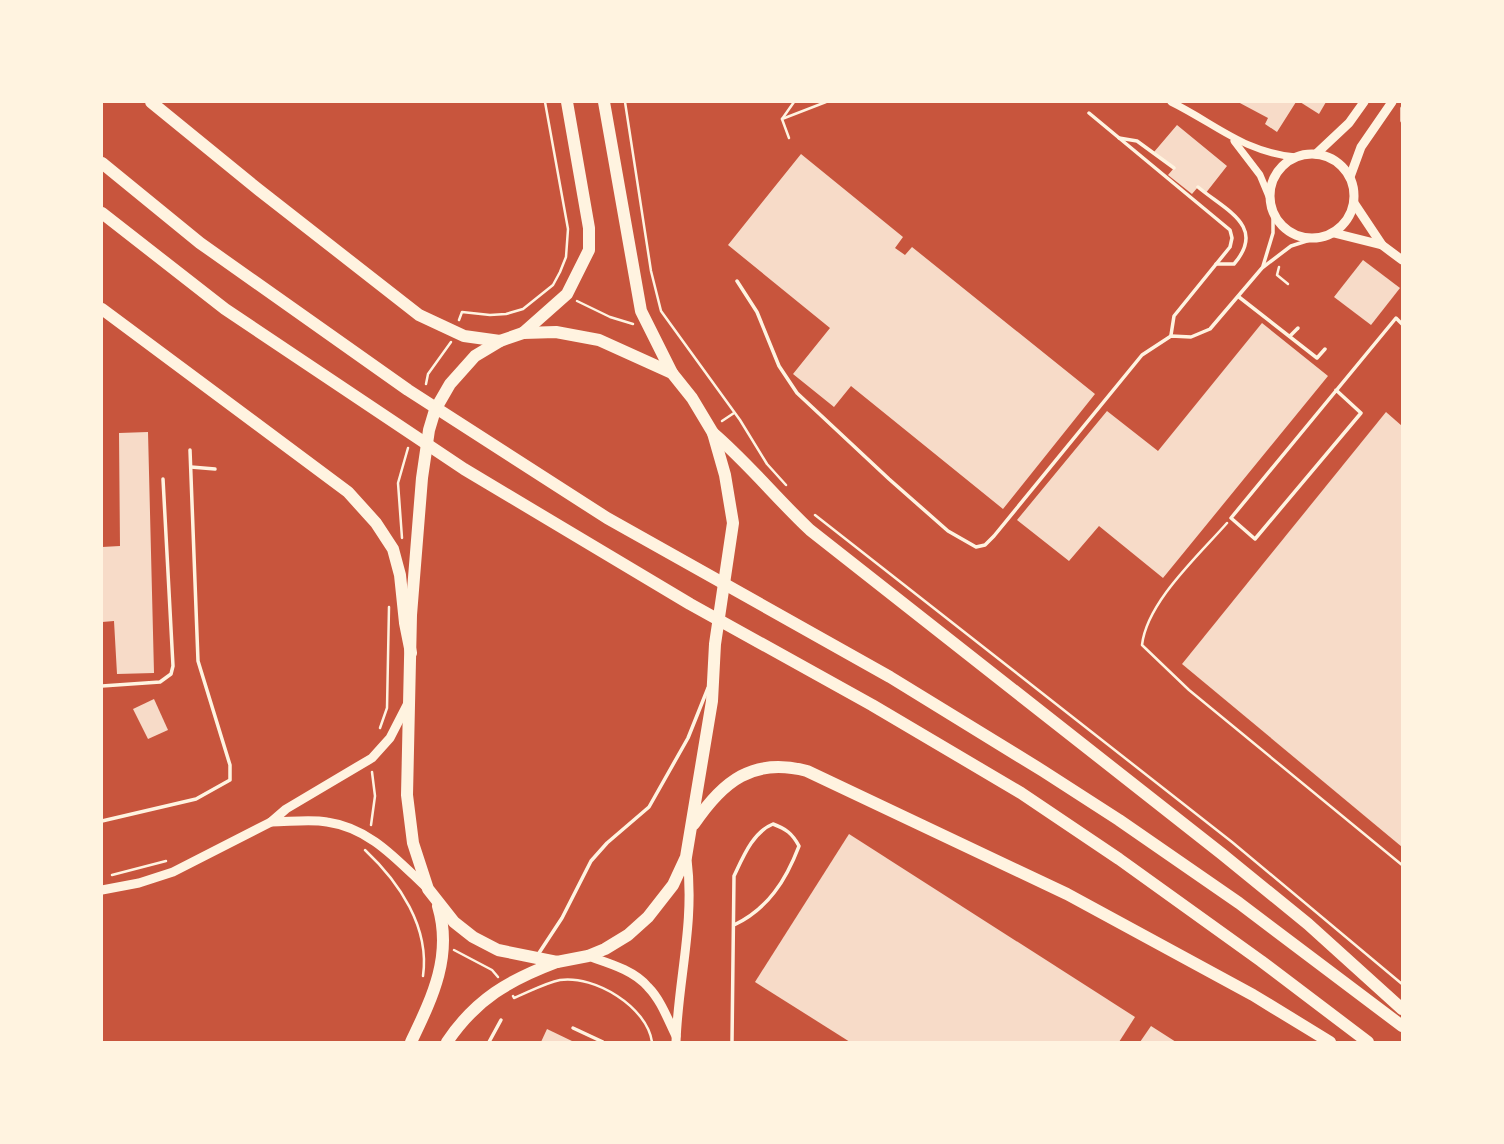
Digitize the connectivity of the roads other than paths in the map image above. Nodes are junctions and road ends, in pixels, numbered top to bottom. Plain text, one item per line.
1 (151, 102) edge
2 (567, 102) edge
3 (604, 102) edge
4 (1171, 102) edge
5 (1364, 102) edge
6 (1392, 102) edge
7 (1402, 108) edge
8 (1088, 113) dead end
9 (1402, 121) edge
10 (1118, 138) junction
11 (1231, 138) junction
12 (1315, 154) junction
13 (1296, 157) junction
14 (102, 163) edge
15 (1174, 168) dead end
16 (1350, 177) junction
17 (1198, 187) dead end
18 (1270, 199) junction
19 (1354, 203) junction
20 (102, 212) edge
21 (1273, 213) junction
22 (1334, 233) junction
23 (1313, 239) junction
24 (1382, 245) junction
25 (1402, 260) edge
26 (1216, 264) junction
27 (1262, 268) junction
28 (737, 281) dead end
29 (1239, 297) junction
30 (102, 309) edge
31 (1402, 324) edge
32 (1298, 328) dead end
33 (523, 333) junction
34 (1171, 336) junction
35 (1290, 337) junction
36 (500, 341) junction
37 (1325, 349) dead end
38 (672, 373) junction
39 (1336, 390) junction
40 (713, 433) junction
41 (190, 450) dead end
42 (191, 467) junction
43 (215, 468) dead end
44 (163, 480) dead end
45 (411, 653) junction
46 (712, 676) junction
47 (102, 686) edge
48 (410, 698) junction
49 (102, 821) edge
50 (271, 822) junction
51 (694, 824) junction
52 (686, 857) junction
53 (428, 889) junction
54 (102, 890) edge
55 (437, 902) junction
56 (734, 925) junction
57 (588, 956) junction
58 (536, 958) junction
59 (557, 961) junction
60 (1402, 1009) edge
61 (501, 1020) dead end
62 (1402, 1026) edge
63 (573, 1028) dead end
64 (677, 1040) edge
65 (411, 1042) edge
66 (447, 1042) edge
67 (489, 1042) edge
68 (603, 1042) edge
69 (733, 1042) edge
70 (1330, 1042) edge
71 (1368, 1042) edge

1 - 36 main road
2 - 33 main road
3 - 38 main road
4 - 11 street
5 - 12 street
6 - 16 street
7 - 9 lane
8 - 10 lane
10 - 15 lane
10 - 26 lane
11 - 13 street
11 - 18 street
12 - 13 street
12 - 16 street
13 - 18 street
14 - 62 main road
16 - 19 street
17 - 26 lane
18 - 21 street
19 - 22 street
19 - 24 street
20 - 71 main road
21 - 23 street
21 - 27 lane
22 - 23 street
22 - 24 street
23 - 27 lane
24 - 25 street
26 - 34 lane
27 - 29 lane
28 - 34 lane
29 - 34 lane
29 - 35 lane
30 - 45 main road
31 - 39 lane
32 - 35 lane
33 - 36 main road
33 - 38 main road
35 - 37 lane
36 - 45 main road
38 - 40 main road
39 - 39 lane
40 - 46 main road
40 - 60 main road
41 - 42 lane
42 - 43 lane
42 - 49 lane
44 - 47 lane
45 - 48 main road
46 - 51 main road
46 - 58 lane
48 - 50 street
48 - 53 main road
50 - 53 street
50 - 54 street
51 - 52 main road
51 - 70 main road
52 - 57 main road
52 - 64 street
53 - 55 main road
55 - 58 main road
55 - 65 main road
56 - 56 lane
56 - 69 lane
57 - 59 main road
57 - 64 street
58 - 59 main road
59 - 66 main road
61 - 67 lane
63 - 68 lane

